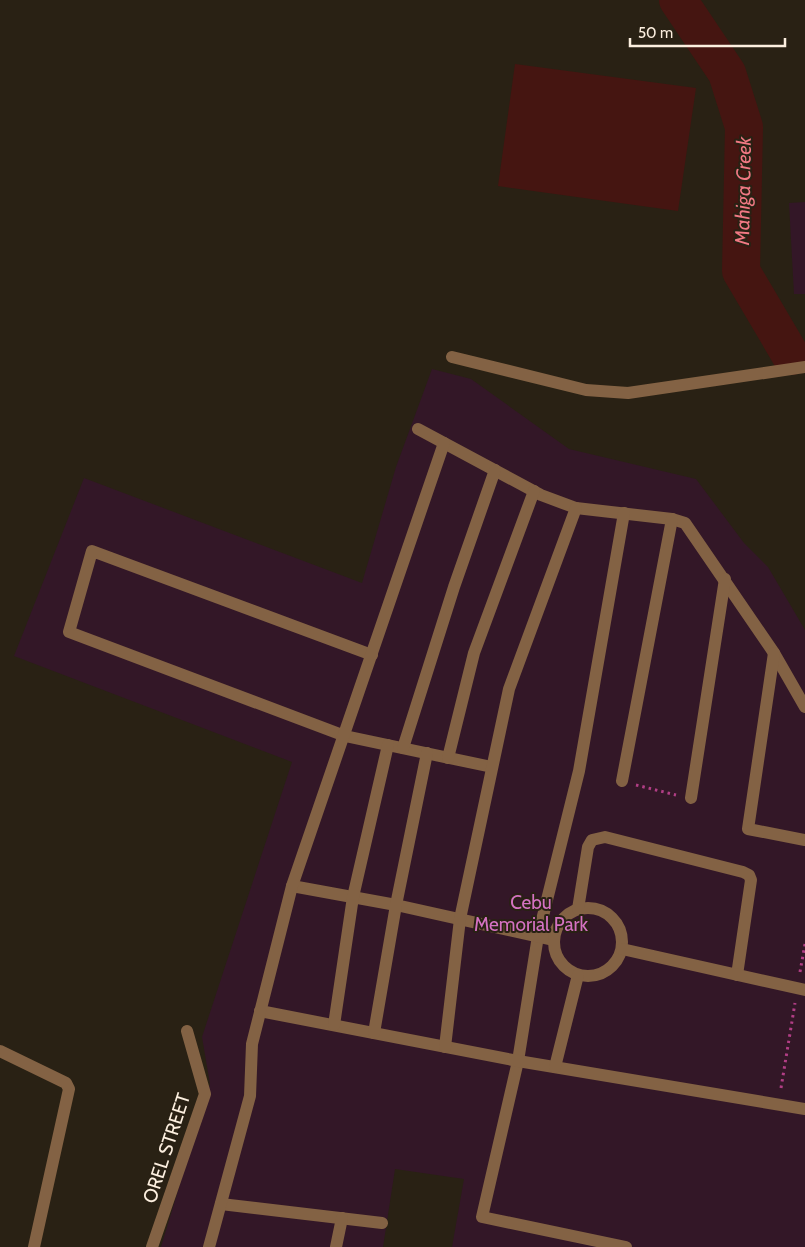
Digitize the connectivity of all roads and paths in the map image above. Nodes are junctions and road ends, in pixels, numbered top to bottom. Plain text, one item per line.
1 (452, 357) dead end
2 (805, 367) edge
3 (418, 430) dead end
4 (444, 443) junction
5 (495, 470) junction
6 (534, 491) junction
7 (576, 508) junction
8 (624, 514) junction
9 (672, 519) junction
10 (725, 579) junction
11 (774, 653) junction
12 (372, 655) junction
13 (805, 707) edge
14 (345, 736) junction
15 (388, 745) junction
16 (403, 748) junction
17 (427, 753) junction
18 (448, 758) junction
19 (492, 767) junction
20 (622, 781) dead end
21 (691, 798) dead end
22 (805, 840) edge
23 (292, 886) junction
24 (353, 898) junction
25 (396, 905) junction
26 (578, 909) junction
27 (460, 919) junction
28 (538, 936) junction
29 (553, 940) junction
30 (805, 944) edge
31 (622, 949) junction
32 (578, 975) junction
33 (737, 975) junction
34 (801, 989) edge
35 (260, 1011) junction
36 (334, 1025) junction
37 (187, 1031) dead end
38 (374, 1033) junction
39 (445, 1047) junction
40 (0, 1051) edge
41 (518, 1061) junction
42 (555, 1067) junction
43 (779, 1104) junction
44 (805, 1109) edge
45 (221, 1204) junction
46 (342, 1218) junction
47 (382, 1223) dead end
48 (34, 1247) edge
49 (152, 1247) edge
50 (208, 1247) edge
51 (336, 1247) edge
52 (626, 1247) edge

1 - 2 street
3 - 4 street
4 - 5 street
4 - 12 street
5 - 6 street
5 - 16 street
6 - 7 street
6 - 18 street
7 - 8 street
7 - 19 street
8 - 9 street
8 - 28 street
9 - 10 street
9 - 20 street
10 - 11 street
10 - 21 street
11 - 13 street
11 - 22 street
12 - 14 street
12 - 14 street
14 - 15 street
14 - 23 street
15 - 16 street
15 - 24 street
16 - 17 street
17 - 18 street
17 - 25 street
18 - 19 street
19 - 27 street
23 - 24 street
23 - 35 street
24 - 25 street
24 - 36 street
25 - 27 street
25 - 38 street
26 - 29 street
26 - 31 street
26 - 33 street
27 - 28 street
27 - 39 street
28 - 29 street
28 - 41 street
29 - 32 street
30 - 34 path
31 - 32 street
31 - 33 street
32 - 42 street
33 - 34 street
34 - 43 path
35 - 36 street
35 - 45 street
36 - 38 street
37 - 49 street, OREL STREET
38 - 39 street
39 - 41 street
40 - 48 street
41 - 42 street
41 - 52 street
42 - 43 street
43 - 44 street
45 - 46 street
45 - 50 street
46 - 47 street
46 - 51 street

